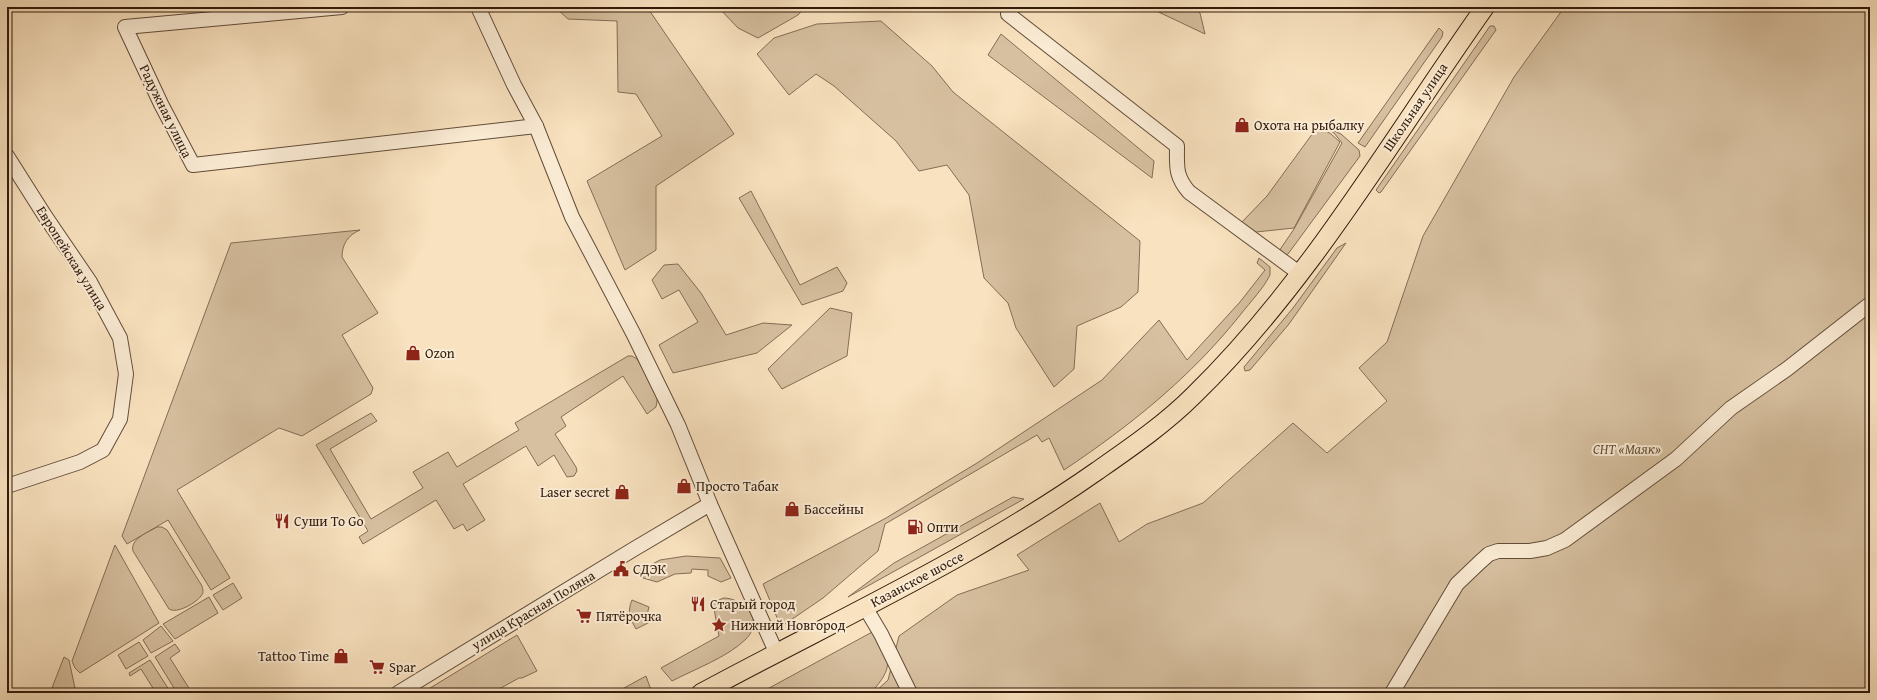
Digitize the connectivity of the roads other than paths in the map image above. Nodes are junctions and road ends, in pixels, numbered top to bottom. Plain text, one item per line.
1 (342, 7) edge
2 (478, 7) edge
3 (1009, 7) edge
4 (1485, 7) edge
5 (536, 126) junction
6 (7, 156) edge
7 (1299, 273) junction
8 (1870, 304) edge
9 (7, 486) edge
10 (710, 504) junction
11 (865, 607) junction
12 (776, 652) junction
13 (398, 693) edge
14 (701, 693) edge
15 (910, 693) edge
16 (1392, 693) edge

1 - 5 street, Радужная улица
2 - 5 street
3 - 7 street
4 - 7 main road, Школьная улица
5 - 10 street
6 - 9 street, Европейская улица
7 - 11 main road, Казанское шоссе
8 - 16 street
10 - 12 street
10 - 13 street, улица Красная Поляна
11 - 12 main road, Казанское шоссе
11 - 15 street
12 - 14 main road

